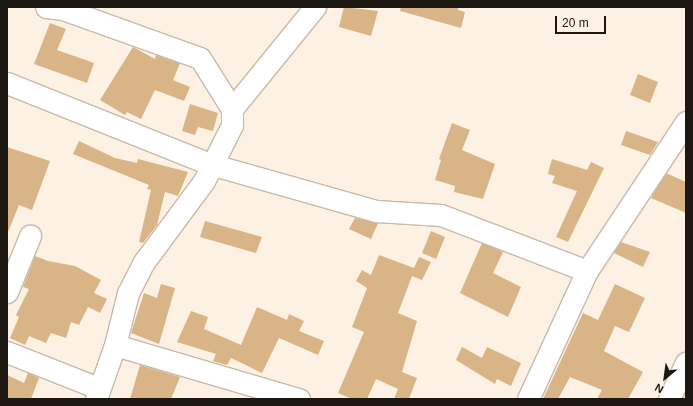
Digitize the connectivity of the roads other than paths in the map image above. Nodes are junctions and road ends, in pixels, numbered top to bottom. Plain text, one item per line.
1 (315, 7) edge
2 (57, 8) edge
3 (7, 83) edge
4 (232, 109) junction
5 (685, 125) edge
6 (210, 164) junction
7 (30, 236) dead end
8 (587, 271) junction
9 (7, 292) edge
10 (115, 345) junction
11 (7, 352) edge
12 (686, 362) edge
13 (678, 390) edge
14 (97, 393) edge
15 (299, 399) edge
16 (528, 399) edge

1 - 4 street
2 - 4 street
3 - 6 street
4 - 6 street
5 - 8 street
6 - 8 street
6 - 10 street
7 - 9 street
8 - 16 street
10 - 14 street
10 - 15 street
11 - 14 street
12 - 13 street

